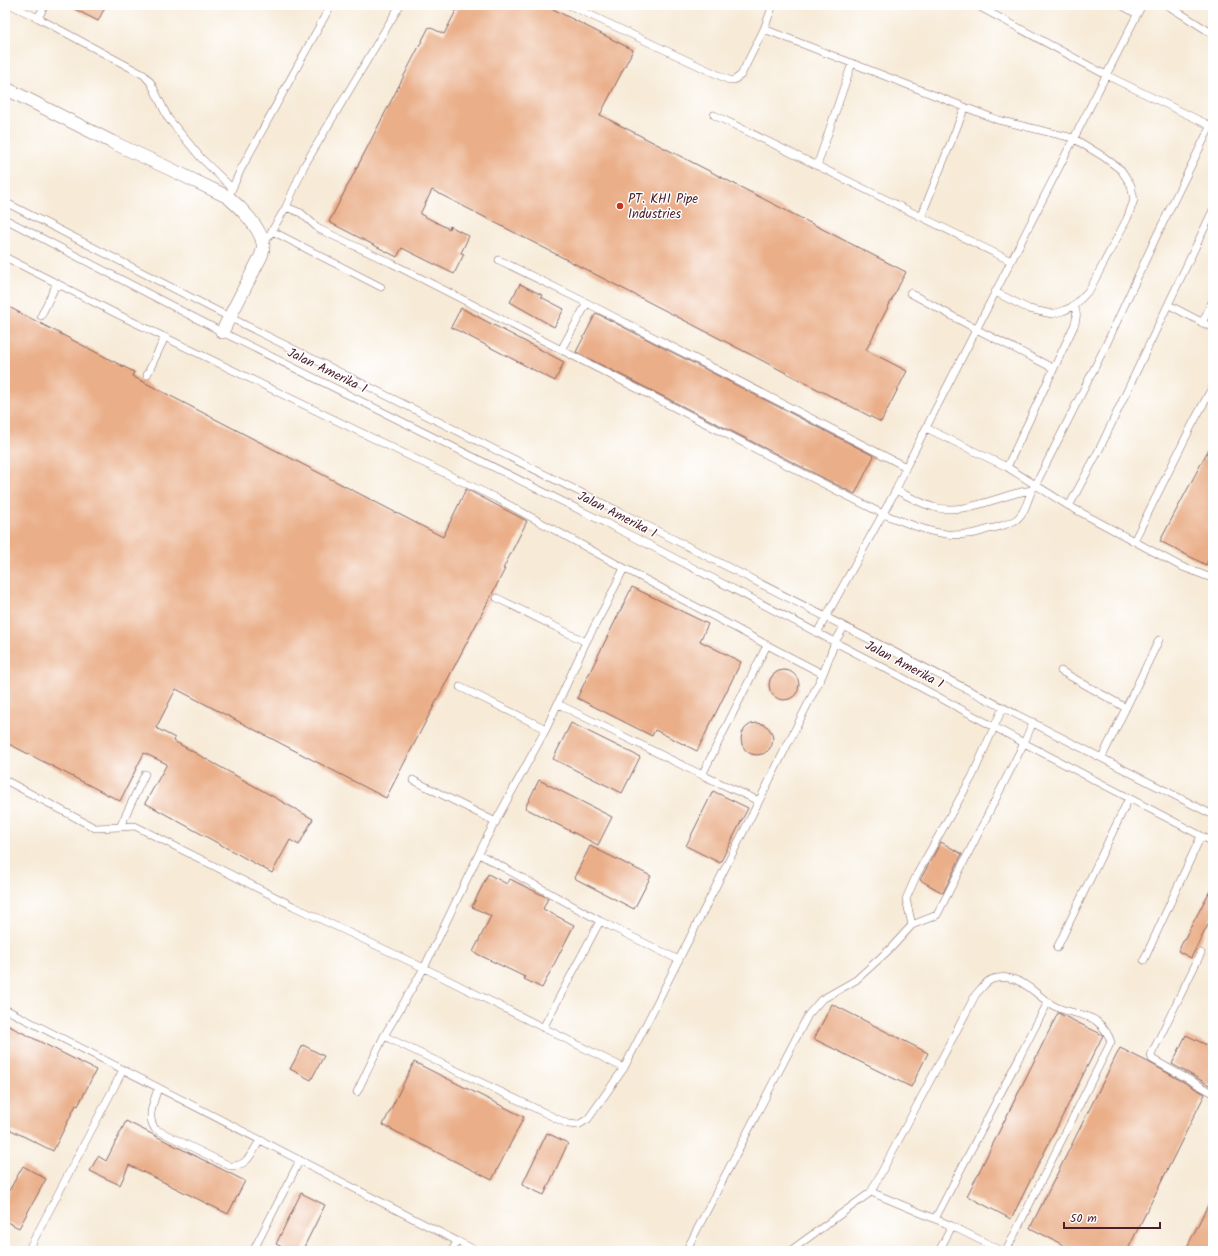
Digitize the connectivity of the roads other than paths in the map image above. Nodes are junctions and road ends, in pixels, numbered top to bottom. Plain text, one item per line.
1 (11, 5) edge
2 (45, 5) edge
3 (331, 5) edge
4 (400, 5) edge
5 (569, 5) edge
6 (773, 5) edge
7 (976, 5) edge
8 (1121, 5) edge
9 (1142, 5) edge
10 (1166, 5) edge
11 (1138, 14) junction
12 (38, 18) junction
13 (764, 28) junction
14 (1213, 34) edge
15 (852, 63) junction
16 (1106, 75) junction
17 (5, 88) edge
18 (964, 107) junction
19 (714, 115) dead end
20 (1212, 125) edge
21 (1073, 138) junction
22 (817, 166) junction
23 (230, 193) junction
24 (5, 202) edge
25 (286, 207) junction
26 (1213, 210) edge
27 (921, 217) junction
28 (5, 219) edge
29 (272, 232) junction
30 (264, 245) junction
31 (5, 257) edge
32 (500, 260) dead end
33 (1011, 261) junction
34 (56, 283) junction
35 (381, 287) dead end
36 (995, 292) junction
37 (910, 293) dead end
38 (1213, 300) edge
39 (587, 303) junction
40 (1169, 305) junction
41 (1074, 306) junction
42 (41, 316) dead end
43 (229, 317) junction
44 (1202, 323) junction
45 (1213, 328) edge
46 (976, 329) junction
47 (222, 332) junction
48 (164, 337) junction
49 (561, 350) junction
50 (1054, 368) junction
51 (147, 376) dead end
52 (1213, 386) edge
53 (926, 428) junction
54 (906, 467) junction
55 (1007, 467) junction
56 (1034, 487) junction
57 (896, 490) junction
58 (1068, 506) junction
59 (883, 514) junction
60 (1134, 541) junction
61 (624, 568) junction
62 (1213, 574) edge
63 (497, 598) dead end
64 (825, 617) junction
65 (844, 626) junction
66 (817, 633) junction
67 (1159, 640) dead end
68 (586, 642) junction
69 (835, 642) junction
70 (767, 645) junction
71 (1061, 671) dead end
72 (823, 674) junction
73 (460, 687) dead end
74 (558, 704) junction
75 (1003, 707) junction
76 (1126, 708) junction
77 (1033, 722) junction
78 (994, 727) junction
79 (546, 729) junction
80 (1024, 743) junction
81 (1102, 757) junction
82 (145, 774) dead end
83 (702, 775) junction
84 (5, 780) edge
85 (413, 780) dead end
86 (1129, 798) junction
87 (759, 801) junction
88 (1213, 815) edge
89 (496, 822) junction
90 (120, 827) junction
91 (1201, 836) junction
92 (1213, 842) edge
93 (479, 854) junction
94 (600, 921) junction
95 (912, 925) junction
96 (1057, 948) dead end
97 (1202, 953) dead end
98 (679, 960) junction
99 (1144, 960) dead end
100 (424, 968) junction
101 (1048, 1002) junction
102 (5, 1009) edge
103 (543, 1028) junction
104 (384, 1036) junction
105 (624, 1068) junction
106 (123, 1070) junction
107 (158, 1088) junction
108 (357, 1092) dead end
109 (1213, 1093) edge
110 (260, 1140) junction
111 (300, 1160) junction
112 (871, 1192) junction
113 (935, 1219) junction
114 (952, 1226) junction
115 (457, 1241) junction
116 (28, 1251) edge
117 (253, 1251) edge
118 (452, 1251) edge
119 (477, 1251) edge
120 (686, 1251) edge
121 (790, 1251) edge
122 (939, 1251) edge
123 (1002, 1251) edge
124 (1006, 1251) edge

1 - 12 lane
2 - 12 lane
3 - 23 lane
4 - 25 lane
5 - 13 lane
6 - 13 lane
7 - 16 lane
8 - 11 lane
9 - 11 lane
10 - 14 lane
11 - 16 lane
12 - 23 lane
13 - 15 lane
15 - 18 lane
15 - 22 lane
16 - 20 lane
16 - 21 lane
17 - 23 street
18 - 21 lane
18 - 27 lane
19 - 22 lane
20 - 56 lane
21 - 33 lane
21 - 41 lane
22 - 27 lane
23 - 30 street
24 - 43 lane, Jalan Amerika 1
25 - 29 lane
25 - 49 lane
26 - 40 lane
27 - 33 lane
28 - 47 lane, Jalan Amerika 1
29 - 30 lane
29 - 35 lane
30 - 43 street
31 - 34 lane
32 - 39 lane
33 - 36 lane
34 - 42 lane
34 - 48 lane
36 - 41 lane
36 - 46 lane
37 - 46 lane
38 - 44 lane
39 - 49 lane
39 - 54 lane
40 - 44 lane
40 - 58 lane
41 - 50 lane
43 - 47 street
43 - 64 lane, Jalan Amerika 1
44 - 45 lane
46 - 50 lane
46 - 53 lane
47 - 66 lane, Jalan Amerika 1
48 - 51 lane
48 - 61 lane
49 - 59 lane
50 - 55 lane
52 - 60 lane
53 - 54 lane
53 - 55 lane
54 - 57 lane
55 - 56 lane
56 - 57 lane
56 - 58 lane
56 - 59 lane
57 - 59 lane
58 - 60 lane
59 - 64 lane
60 - 62 lane
61 - 68 lane
61 - 70 lane
63 - 68 lane
64 - 65 lane, Jalan Amerika 1
64 - 66 lane
65 - 69 lane
65 - 75 lane, Jalan Amerika 1
66 - 69 lane, Jalan Amerika 1
67 - 76 lane
68 - 74 lane
69 - 72 lane
69 - 78 lane, Jalan Amerika 1
70 - 72 lane
70 - 83 lane
71 - 76 lane
72 - 87 lane
73 - 79 lane
74 - 79 lane
74 - 83 lane
75 - 77 lane, Jalan Amerika 1
75 - 78 lane
76 - 81 lane
77 - 80 lane
77 - 81 lane, Jalan Amerika 1
78 - 80 lane, Jalan Amerika 1
78 - 95 lane
79 - 89 lane
80 - 86 lane, Jalan Amerika 1
80 - 95 lane
81 - 88 lane, Jalan Amerika 1
82 - 90 lane
83 - 87 lane
84 - 90 lane
85 - 89 lane
86 - 91 lane, Jalan Amerika 1
86 - 96 lane
87 - 98 lane
89 - 93 lane
90 - 100 lane
91 - 92 lane, Jalan Amerika 1
91 - 99 lane
93 - 94 lane
93 - 100 lane
94 - 98 lane
94 - 103 lane
95 - 120 lane
97 - 109 lane
98 - 105 lane
100 - 103 lane
100 - 104 lane
101 - 112 lane
101 - 113 lane
101 - 124 lane
102 - 106 lane
103 - 105 lane
104 - 105 lane
104 - 108 lane
106 - 107 lane
106 - 116 lane
107 - 110 lane
107 - 110 lane
110 - 111 lane
111 - 115 lane
111 - 117 lane
112 - 113 lane
112 - 121 lane
113 - 114 lane
114 - 122 lane
114 - 123 lane
115 - 118 lane
115 - 119 lane

